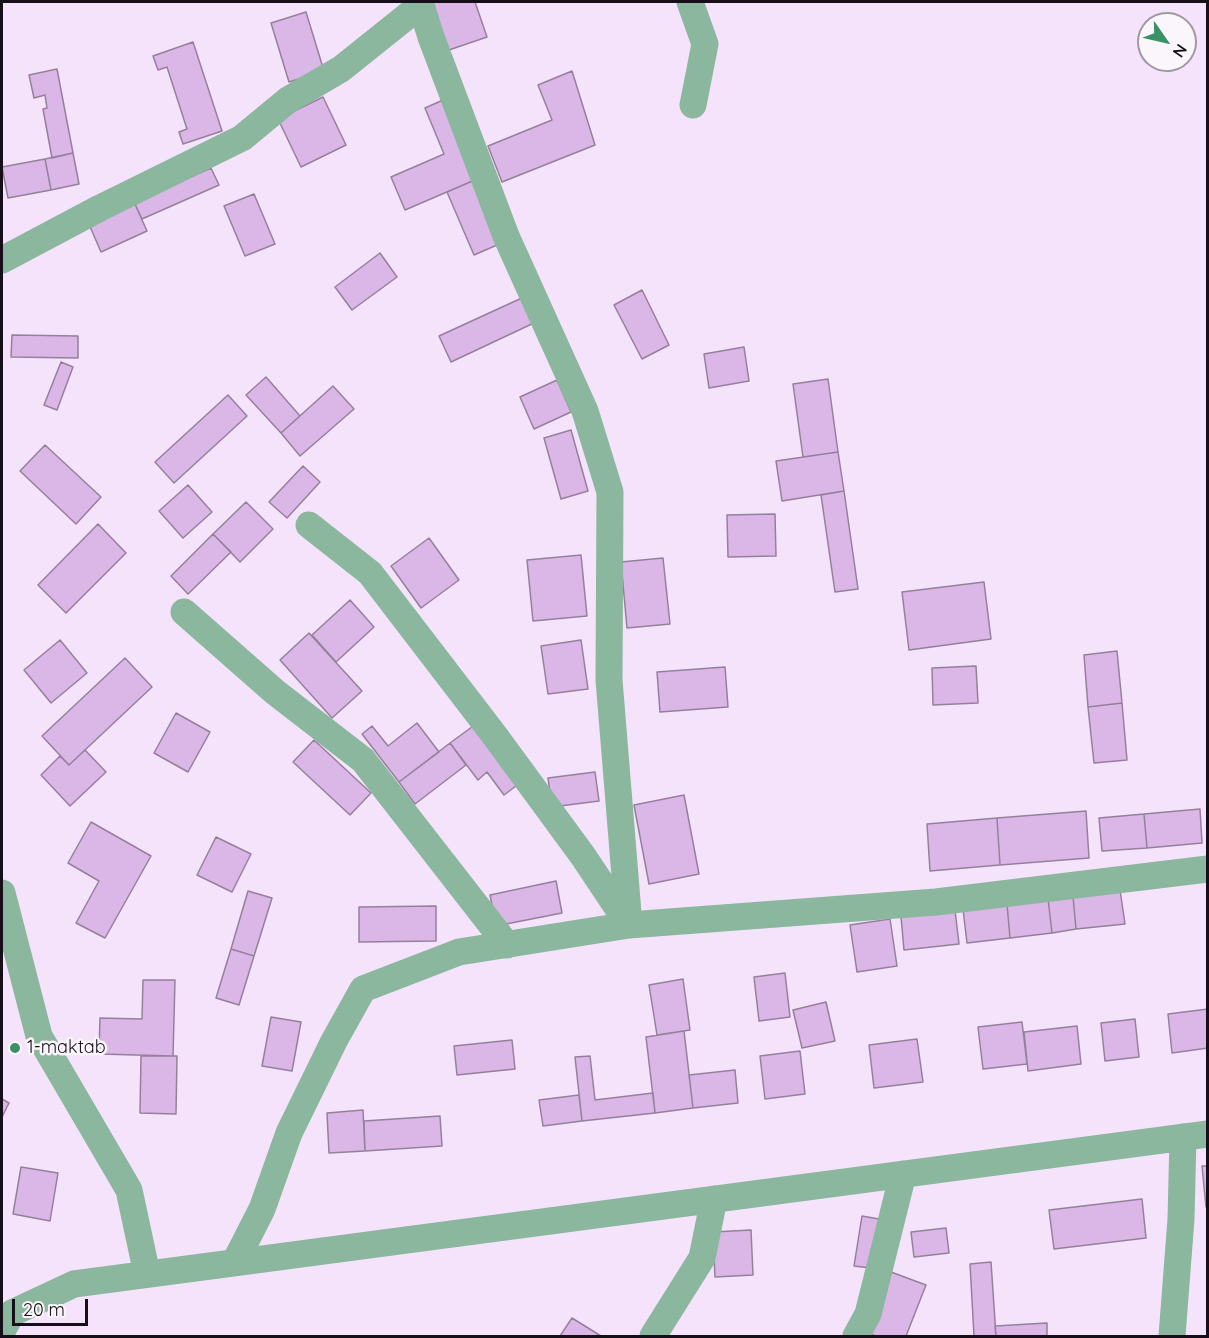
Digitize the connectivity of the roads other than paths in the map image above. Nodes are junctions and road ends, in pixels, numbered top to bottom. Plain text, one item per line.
1 (690, 2) edge
2 (420, 3) edge
3 (693, 105) dead end
4 (2, 260) edge
5 (309, 525) dead end
6 (184, 612) dead end
7 (1208, 869) edge
8 (2, 893) edge
9 (629, 925) junction
10 (507, 945) junction
11 (1195, 1135) edge
12 (903, 1174) junction
13 (714, 1199) junction
14 (236, 1262) junction
15 (147, 1274) junction
16 (2, 1331) edge
17 (653, 1336) edge
18 (856, 1336) edge
19 (1172, 1336) edge

1 - 3 street
2 - 4 street
2 - 9 street
5 - 9 street
6 - 10 street
7 - 9 street
8 - 15 street
9 - 10 street
10 - 14 street
11 - 12 street
11 - 19 street
12 - 13 street
12 - 18 street
13 - 14 street
13 - 17 street
14 - 15 street
15 - 16 street

